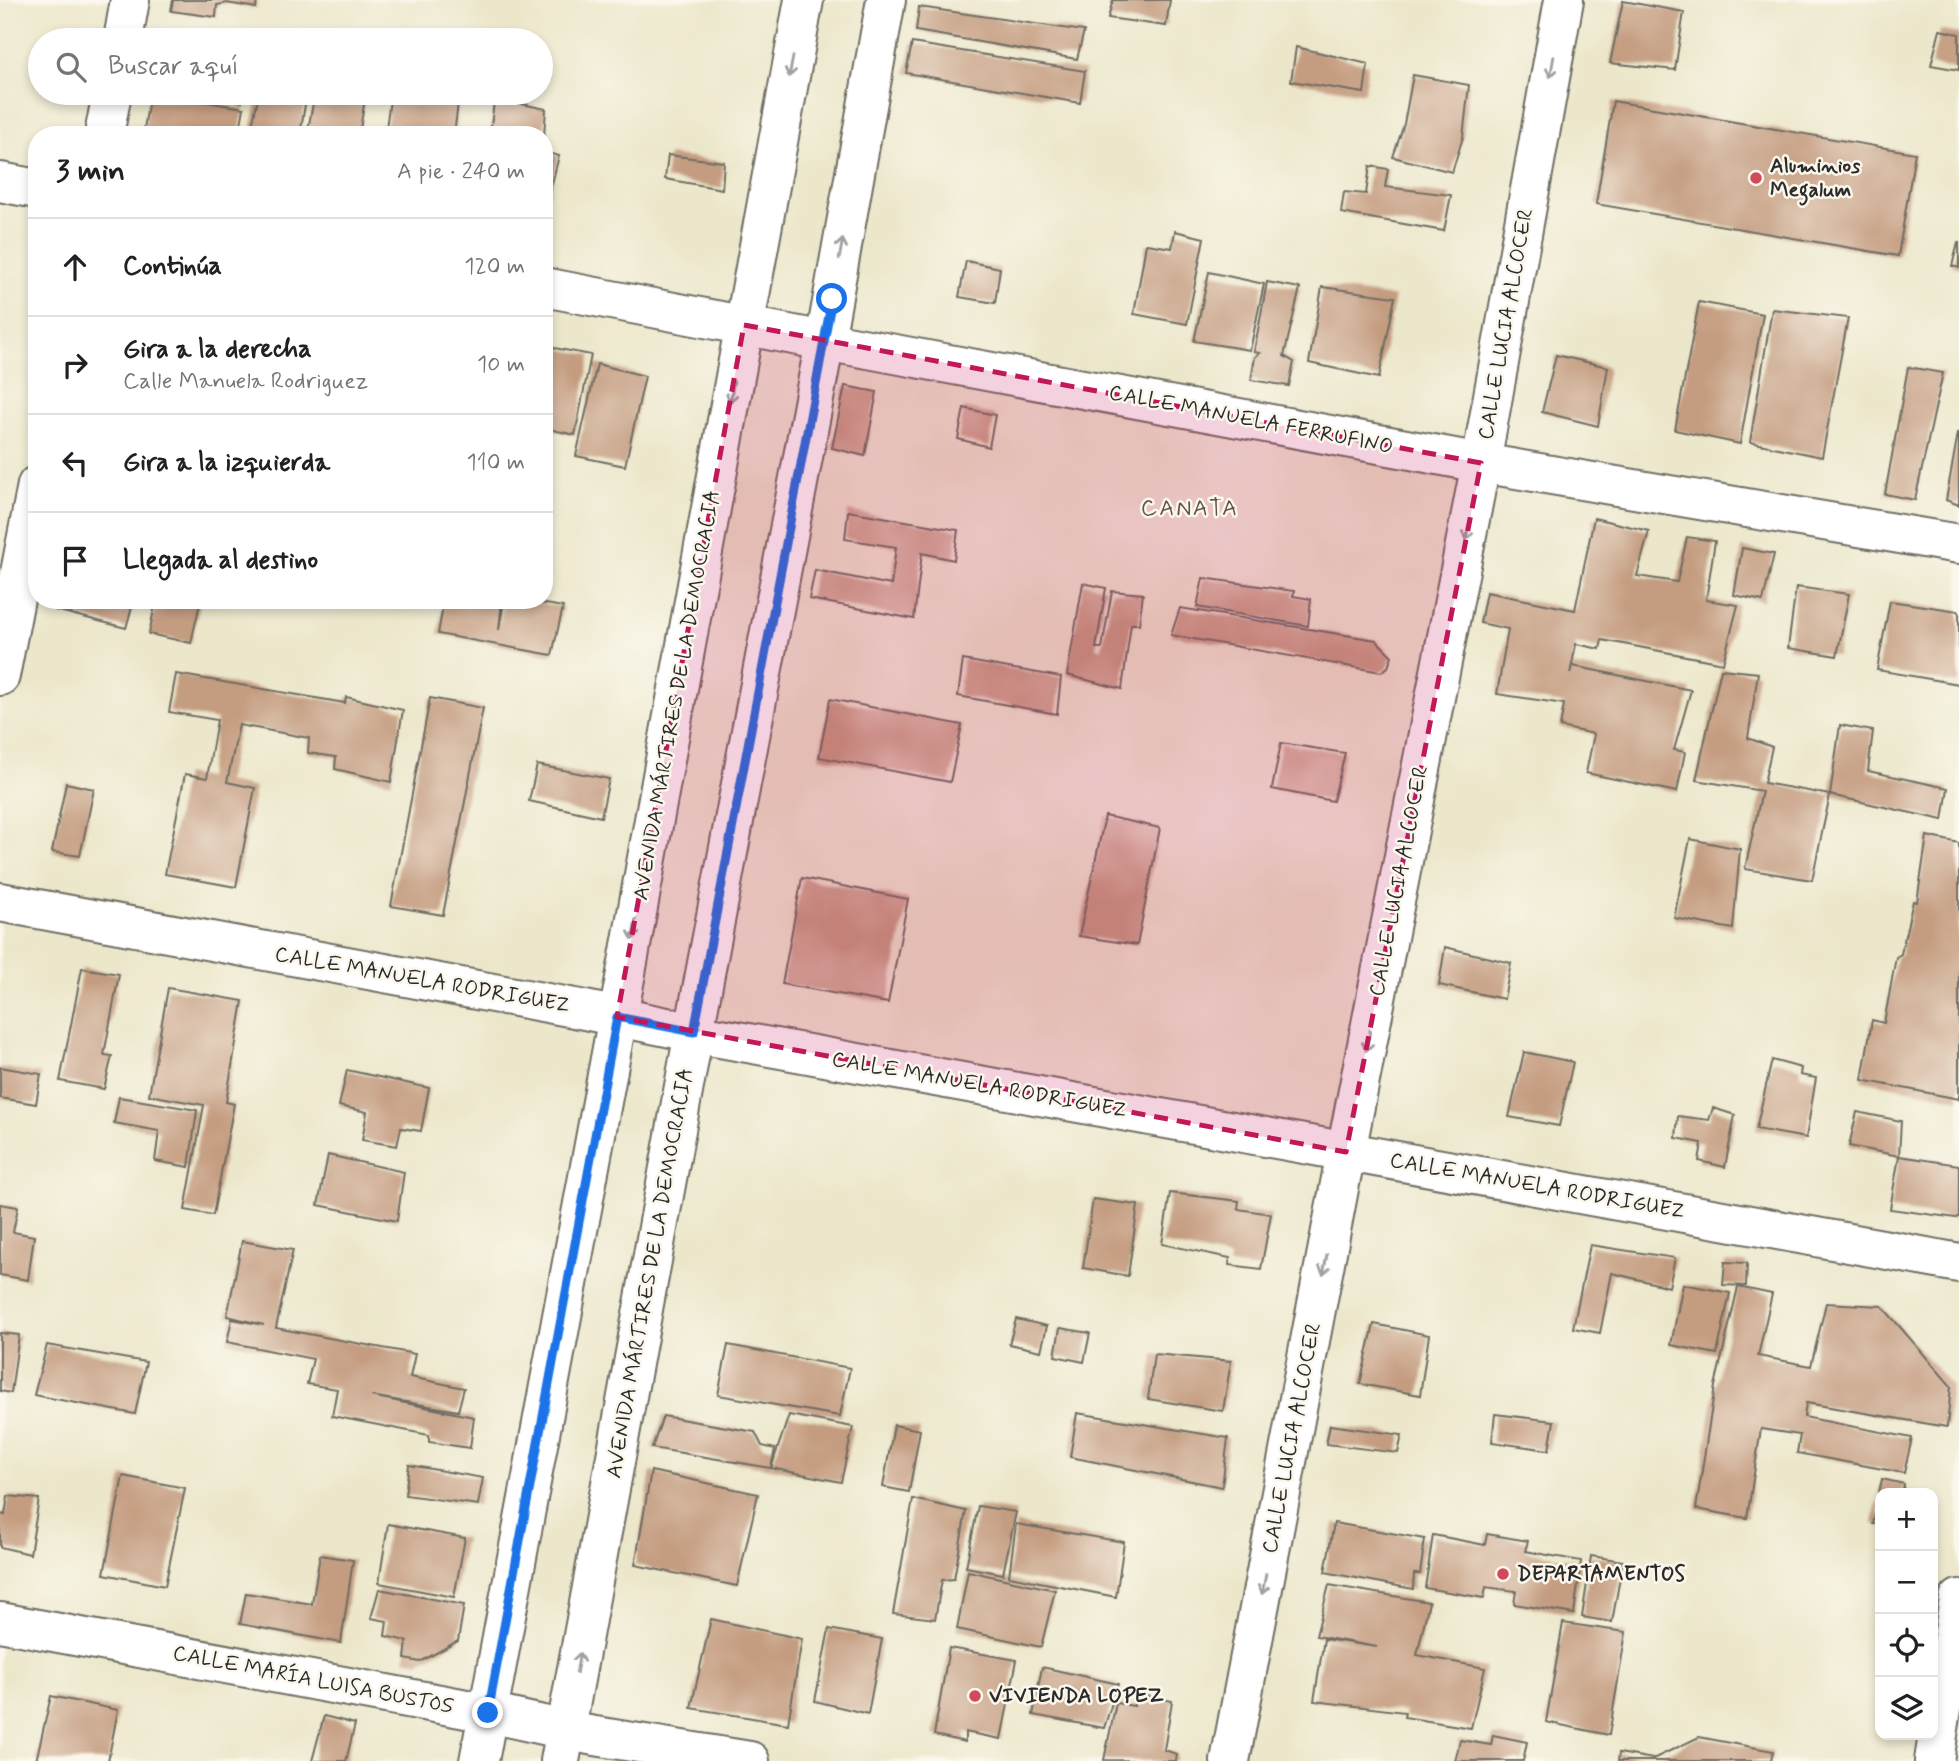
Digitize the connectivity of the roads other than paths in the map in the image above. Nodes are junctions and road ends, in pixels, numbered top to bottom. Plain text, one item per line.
1 (130, 0) edge
2 (804, 0) edge
3 (886, 0) edge
4 (1564, 0) edge
5 (124, 28) edge
6 (110, 105) edge
7 (106, 126) edge
8 (0, 182) edge
9 (28, 187) edge
10 (553, 289) edge
11 (744, 325) junction
12 (825, 341) junction
13 (1481, 463) junction
14 (28, 531) edge
15 (1959, 544) edge
16 (0, 676) edge
17 (0, 902) edge
18 (617, 1017) junction
19 (694, 1032) junction
20 (1346, 1152) junction
21 (1959, 1263) edge
22 (1959, 1599) edge
23 (0, 1622) edge
24 (488, 1713) junction
25 (563, 1745) edge
26 (479, 1761) edge
27 (750, 1761) edge
28 (1230, 1761) edge
29 (1934, 1761) edge

1 - 5 street
2 -> 11 street, AVENIDA MÁRTIRES DE LA DEMOCRACIA
12 -> 3 street, AVENIDA MÁRTIRES DE LA DEMOCRACIA
4 -> 13 street, CALLE LUCIA ALCOCER
6 - 7 street
8 - 9 street
10 - 11 street, CALLE MANUELA FERRUFINO
11 - 12 street, CALLE MANUELA FERRUFINO
11 -> 18 street, AVENIDA MÁRTIRES DE LA DEMOCRACIA
12 - 13 street, CALLE MANUELA FERRUFINO
12 - 19 street, AVENIDA MÁRTIRES DE LA DEMOCRACIA
13 - 15 street, CALLE MANUELA FERRUFINO
13 -> 20 street, CALLE LUCIA ALCOCER
14 - 16 street
17 - 18 street, CALLE MANUELA RODRIGUEZ
18 - 19 street, CALLE MANUELA RODRIGUEZ
18 - 24 street, AVENIDA MÁRTIRES DE LA DEMOCRACIA
19 - 20 street, CALLE MANUELA RODRIGUEZ
25 -> 19 street, AVENIDA MÁRTIRES DE LA DEMOCRACIA
20 - 21 street, CALLE MANUELA RODRIGUEZ
20 -> 28 street, CALLE LUCIA ALCOCER
22 - 29 street
23 - 24 street, CALLE MARÍA LUISA BUSTOS
24 - 25 street, CALLE MARÍA LUISA BUSTOS
24 - 26 street, AVENIDA MÁRTIRES DE LA DEMOCRACIA
25 - 27 street, CALLE MARÍA LUISA BUSTOS

